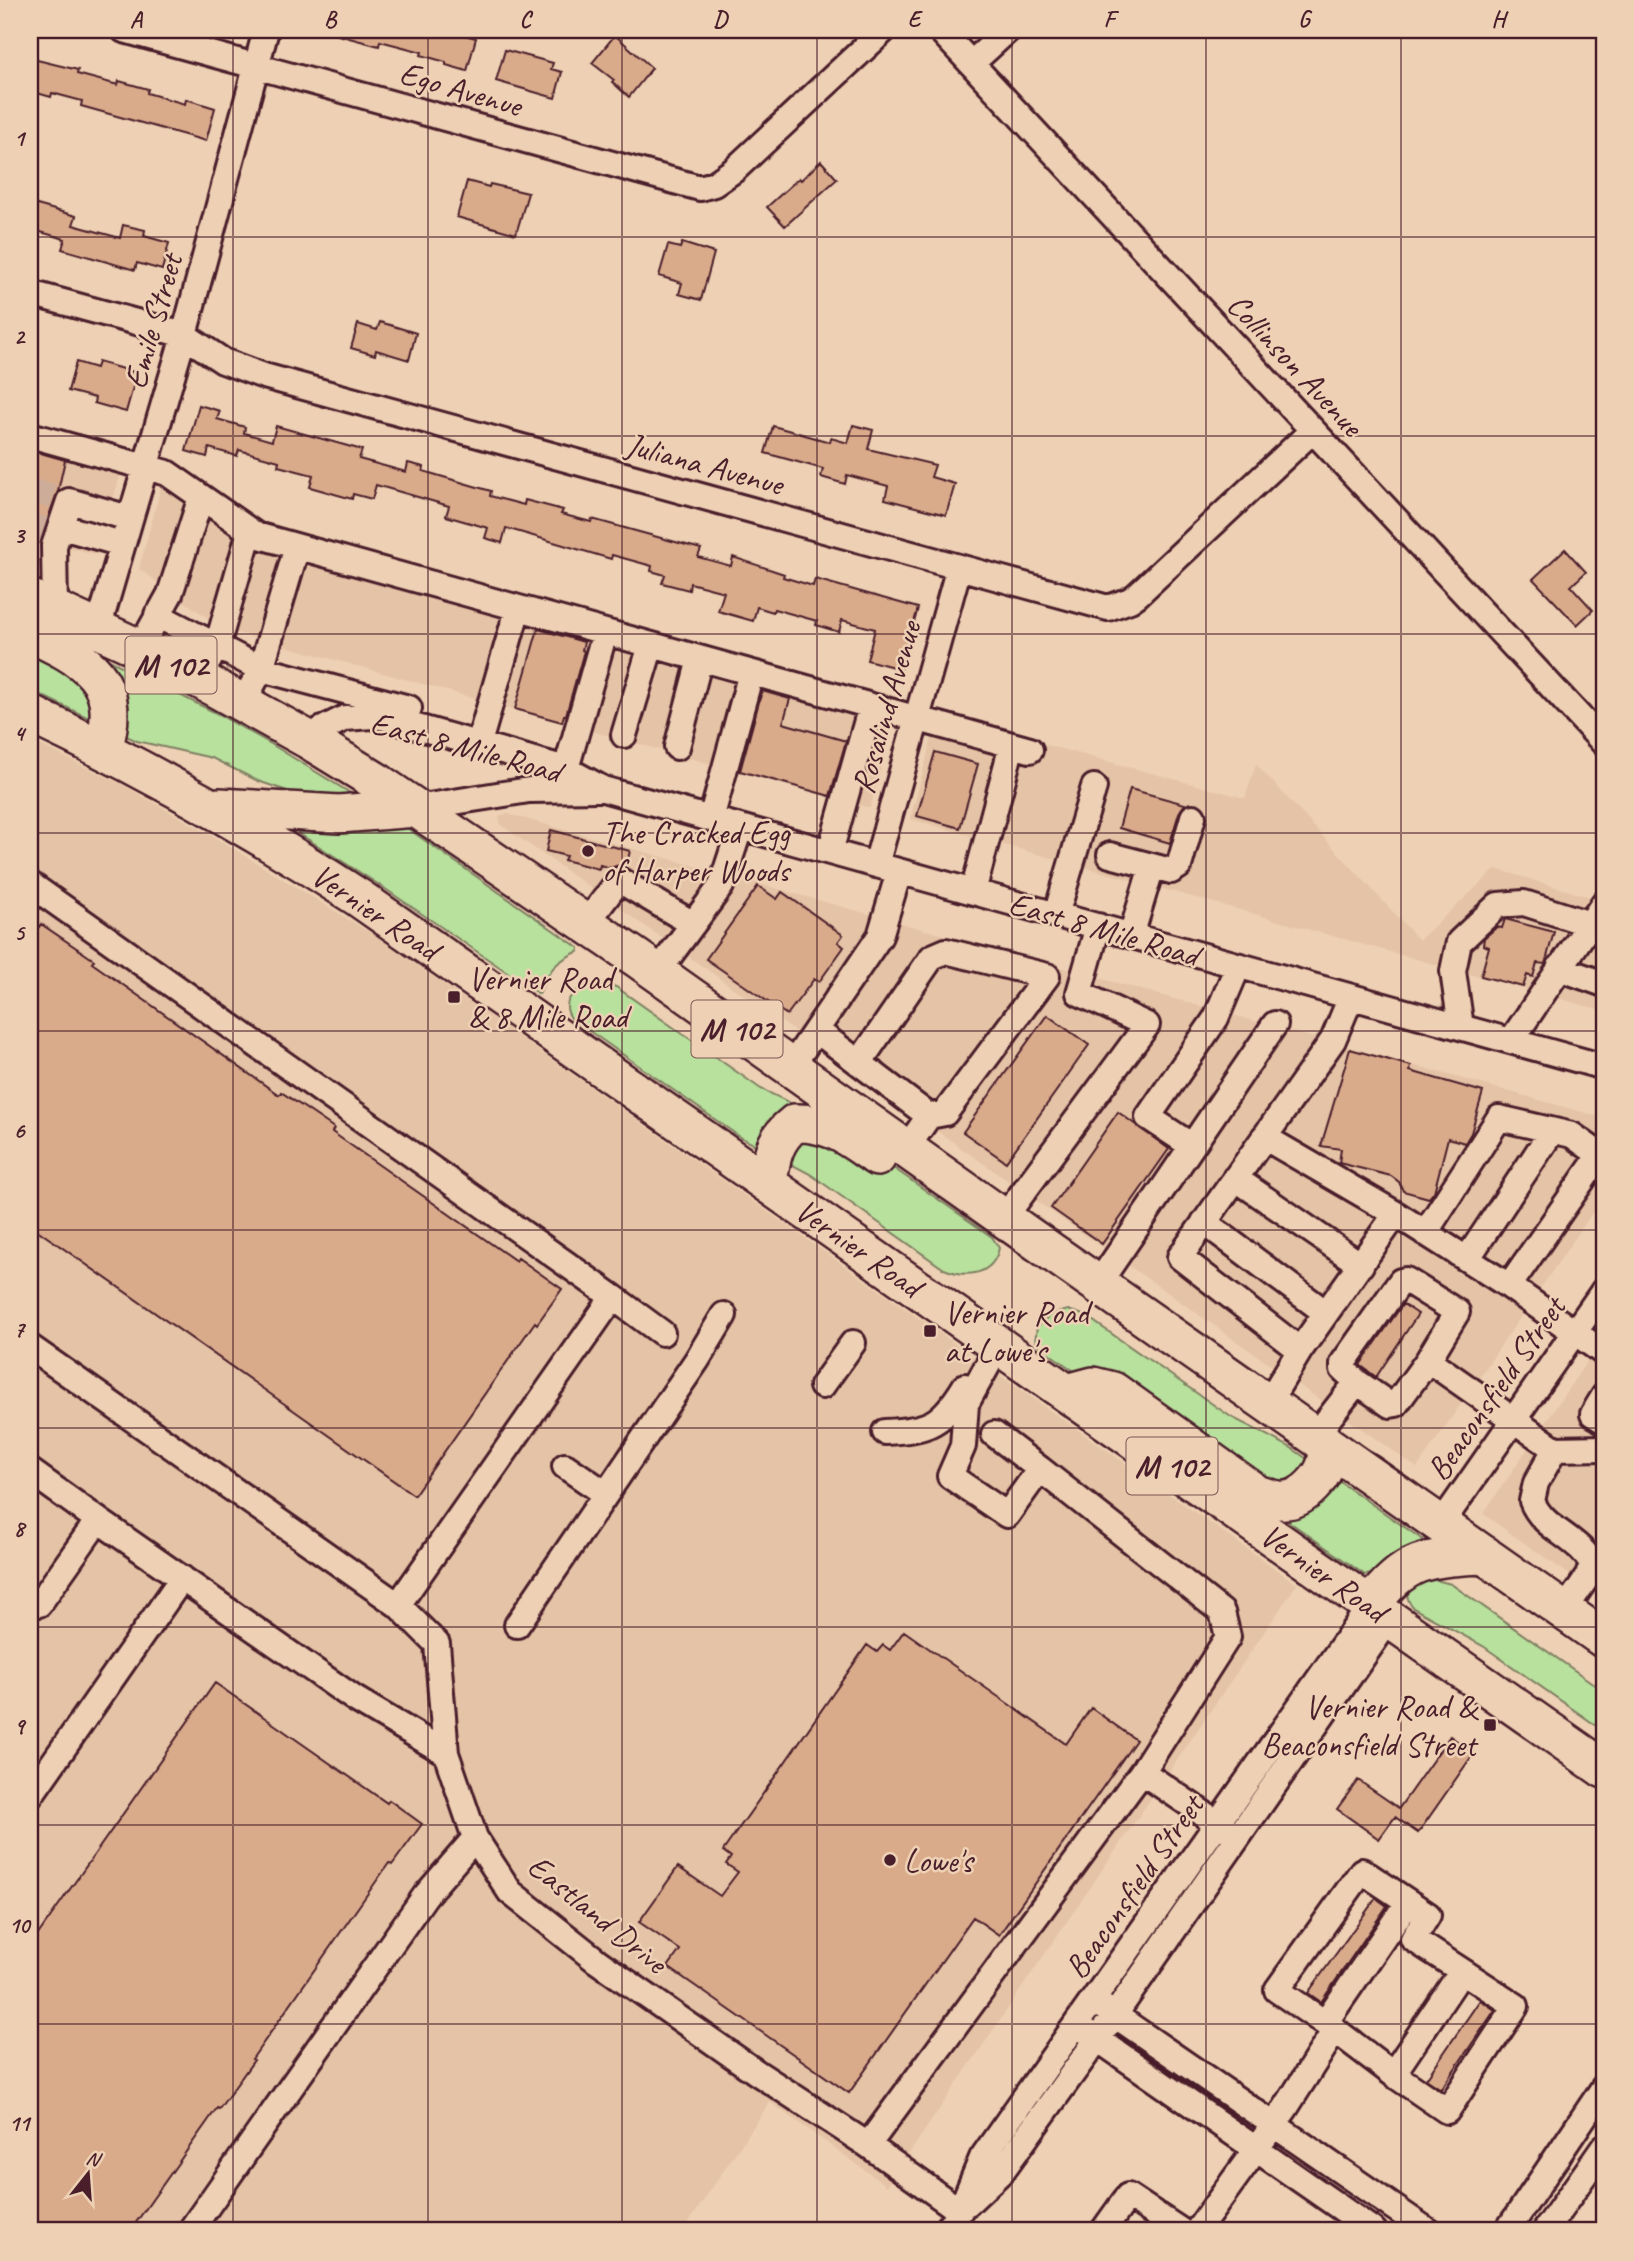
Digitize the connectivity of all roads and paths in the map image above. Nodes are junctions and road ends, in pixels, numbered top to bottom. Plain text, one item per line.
1 (124, 30) edge
2 (266, 30) edge
3 (884, 30) edge
4 (940, 30) edge
5 (1008, 30) edge
6 (972, 63) junction
7 (256, 66) junction
8 (30, 293) edge
9 (184, 335) junction
10 (1312, 431) junction
11 (30, 435) edge
12 (145, 467) junction
13 (201, 497) junction
14 (61, 517) junction
15 (129, 518) junction
16 (250, 531) junction
17 (122, 544) junction
18 (297, 547) junction
19 (959, 567) junction
20 (518, 608) junction
21 (38, 614) edge
22 (158, 615) junction
23 (98, 629) junction
24 (605, 632) junction
25 (651, 645) junction
26 (217, 646) junction
27 (141, 649) junction
28 (700, 659) junction
29 (261, 668) junction
30 (751, 673) junction
31 (199, 679) junction
32 (243, 702) junction
33 (871, 706) junction
34 (30, 714) edge
35 (918, 719) junction
36 (624, 734) dead end
37 (481, 736) junction
38 (309, 740) junction
39 (1604, 743) edge
40 (677, 747) dead end
41 (103, 749) junction
42 (566, 769) junction
43 (1094, 787) dead end
44 (603, 789) junction
45 (211, 807) junction
46 (416, 808) junction
47 (1193, 817) dead end
48 (711, 819) junction
49 (740, 828) junction
50 (830, 852) junction
51 (1111, 855) dead end
52 (876, 865) junction
53 (1152, 866) junction
54 (900, 872) junction
55 (30, 884) edge
56 (974, 892) junction
57 (1604, 903) edge
58 (1056, 915) junction
59 (586, 924) junction
60 (693, 924) junction
61 (1098, 926) junction
62 (1597, 929) edge
63 (1131, 936) junction
64 (1238, 966) junction
65 (1559, 968) junction
66 (657, 973) junction
67 (1604, 985) edge
68 (1351, 997) junction
69 (1275, 1024) dead end
70 (1461, 1027) junction
71 (816, 1030) junction
72 (1511, 1041) junction
73 (859, 1063) junction
74 (791, 1067) junction
75 (1604, 1067) edge
76 (929, 1116) junction
77 (1552, 1130) junction
78 (1264, 1137) junction
79 (1192, 1146) junction
80 (906, 1149) junction
81 (1235, 1178) junction
82 (768, 1183) junction
83 (1396, 1214) junction
84 (1204, 1222) junction
85 (1015, 1226) junction
86 (1425, 1233) junction
87 (1467, 1259) junction
88 (1361, 1265) junction
89 (1098, 1284) junction
90 (1509, 1286) junction
91 (1604, 1290) edge
92 (612, 1297) junction
93 (1326, 1313) junction
94 (724, 1315) dead end
95 (1575, 1331) junction
96 (662, 1334) dead end
97 (853, 1343) dead end
98 (999, 1345) junction
99 (30, 1347) edge
100 (1300, 1350) junction
101 (1604, 1353) edge
102 (1428, 1360) junction
103 (1357, 1382) junction
104 (822, 1386) dead end
105 (1068, 1393) junction
106 (1604, 1396) edge
107 (1268, 1403) junction
108 (1514, 1421) junction
109 (1604, 1421) edge
110 (885, 1432) dead end
111 (994, 1434) dead end
112 (1320, 1439) junction
113 (1604, 1448) edge
114 (1555, 1449) junction
115 (565, 1466) dead end
116 (1040, 1469) junction
117 (30, 1471) edge
118 (606, 1494) junction
119 (98, 1520) junction
120 (1441, 1524) junction
121 (1485, 1555) junction
122 (1598, 1565) edge
123 (182, 1578) junction
124 (398, 1605) junction
125 (33, 1607) edge
126 (1564, 1611) junction
127 (1380, 1612) junction
128 (517, 1625) dead end
129 (1604, 1639) edge
130 (446, 1753) junction
131 (1604, 1769) edge
132 (1142, 1772) junction
133 (30, 1796) edge
134 (1228, 1830) junction
135 (475, 1838) junction
136 (1408, 1902) junction
137 (1462, 1971) junction
138 (1104, 2008) junction
139 (1330, 2027) junction
140 (1086, 2032) junction
141 (1393, 2074) junction
142 (1604, 2087) edge
143 (1274, 2125) junction
144 (868, 2146) junction
145 (1604, 2147) edge
146 (1257, 2149) junction
147 (960, 2211) junction
148 (190, 2231) edge
149 (946, 2231) edge
150 (1102, 2231) edge
151 (1195, 2231) edge
152 (1374, 2231) edge
153 (1428, 2231) edge
154 (1507, 2231) edge
155 (1545, 2231) edge

1 - 7 street, Ego Avenue
2 - 7 street, Emile Street
3 - 7 street, Ego Avenue
4 - 6 street, Collinson Avenue
5 - 6 street
6 - 10 street, Collinson Avenue
7 - 9 street, Emile Street
8 - 9 street, Juliana Avenue
9 - 12 street, Emile Street
9 - 19 street, Juliana Avenue
10 - 19 street, Juliana Avenue
10 - 39 street, Collinson Avenue
11 - 12 street
12 - 13 street
12 - 15 street, Emile Street
13 - 16 street
13 - 22 street
14 - 15 street
14 - 17 street
14 - 21 street
15 - 17 street, Emile Street
16 - 18 street
16 - 26 street
17 - 23 street, Emile Street
18 - 20 street
18 - 29 street
19 - 35 street, Rosalind Avenue
20 - 24 street
20 - 37 street
21 - 23 highway, M 102
21 - 41 highway
22 - 26 street
22 - 27 street
23 - 27 highway, M 102
24 - 25 street
24 - 42 street
25 - 28 street
25 - 36 street
26 - 29 street
26 - 31 street
27 - 31 highway, M 102
28 - 30 street
28 - 40 street
29 - 32 street
29 - 37 street
30 - 33 street
30 - 48 street
31 - 32 highway, M 102
32 - 38 highway, M 102
33 - 35 street
33 - 50 street
34 - 41 highway, M 102
35 - 52 street, Rosalind Avenue
35 - 56 street
37 - 38 street, East 8 Mile Road
37 - 42 street, East 8 Mile Road
38 - 46 highway, M 102
41 - 45 highway, M 102
42 - 44 street, East 8 Mile Road
43 - 58 street
44 - 46 street, East 8 Mile Road
44 - 48 street, East 8 Mile Road
45 - 46 highway
45 - 82 highway, Vernier Road / M 102
46 - 59 highway, M 102
47 - 53 street
48 - 49 street, East 8 Mile Road
49 - 50 street, East 8 Mile Road
49 - 60 street
50 - 52 street, East 8 Mile Road
51 - 53 street
52 - 54 street, East 8 Mile Road
53 - 63 street
54 - 56 street, East 8 Mile Road
54 - 71 street
55 - 92 street
56 - 58 street, East 8 Mile Road
57 - 62 street
58 - 61 street, East 8 Mile Road
59 - 60 street
59 - 66 highway, M 102
60 - 66 street
61 - 63 street, East 8 Mile Road
61 - 85 street
62 - 65 street
62 - 70 street
63 - 64 street, East 8 Mile Road
64 - 68 street, East 8 Mile Road
64 - 79 street
65 - 67 street
65 - 72 street
66 - 74 highway, M 102
68 - 70 street, East 8 Mile Road
68 - 78 street
69 - 79 street
70 - 72 street, East 8 Mile Road
71 - 73 street
71 - 74 street
72 - 75 street, East 8 Mile Road
73 - 76 street
73 - 76 street
74 - 80 highway, M 102
76 - 80 street
77 - 86 street
77 - 87 street
77 - 90 street
78 - 81 street
78 - 83 street
79 - 89 street
80 - 85 highway, M 102
81 - 84 street
81 - 88 street
82 - 85 highway
82 - 98 highway, Vernier Road / M 102
83 - 86 street
83 - 88 street
84 - 93 street
84 - 100 street
85 - 89 highway, M 102
86 - 87 street
87 - 90 street
88 - 93 street
89 - 107 highway, M 102
90 - 95 street
91 - 95 street, Beaconsfield Street
92 - 96 street
92 - 124 street
93 - 100 street
94 - 118 street
95 - 101 street
95 - 108 street, Beaconsfield Street
97 - 104 street
98 - 105 highway, Vernier Road / M 102
98 - 110 street
98 - 116 street
99 - 124 street, Eastland Drive
100 - 107 street
102 - 103 street
102 - 103 street
102 - 108 street
103 - 112 street
105 - 112 highway
105 - 127 highway, Vernier Road / M 102
106 - 109 street
107 - 112 highway, M 102
108 - 114 street
108 - 120 street, Beaconsfield Street
111 - 116 street
112 - 120 highway, M 102
113 - 114 street
114 - 122 street
115 - 118 street
116 - 132 street
117 - 119 street
118 - 128 street
119 - 123 street
119 - 125 street
120 - 121 highway, M 102
121 - 126 highway, M 102
121 - 127 highway
122 - 126 street
123 - 130 street
123 - 133 street
124 - 130 street, Eastland Drive
126 - 129 highway, M 102
127 - 131 highway, Vernier Road / M 102
127 - 134 street, Beaconsfield Street
130 - 135 street, Eastland Drive
132 - 134 street
132 - 144 street
134 - 138 street, Beaconsfield Street
135 - 144 street, Eastland Drive
135 - 148 street
136 - 137 street
136 - 139 street
136 - 139 street
137 - 141 street
137 - 141 street
138 - 140 street, Beaconsfield Street
138 - 143 street
139 - 141 street
139 - 143 street
140 - 146 street
140 - 147 street, Beaconsfield Street
142 - 154 street
143 - 146 street
143 - 153 street
144 - 147 street, Eastland Drive
145 - 155 street
146 - 151 street
146 - 152 street
147 - 149 street, Beaconsfield Street
150 - 151 street

